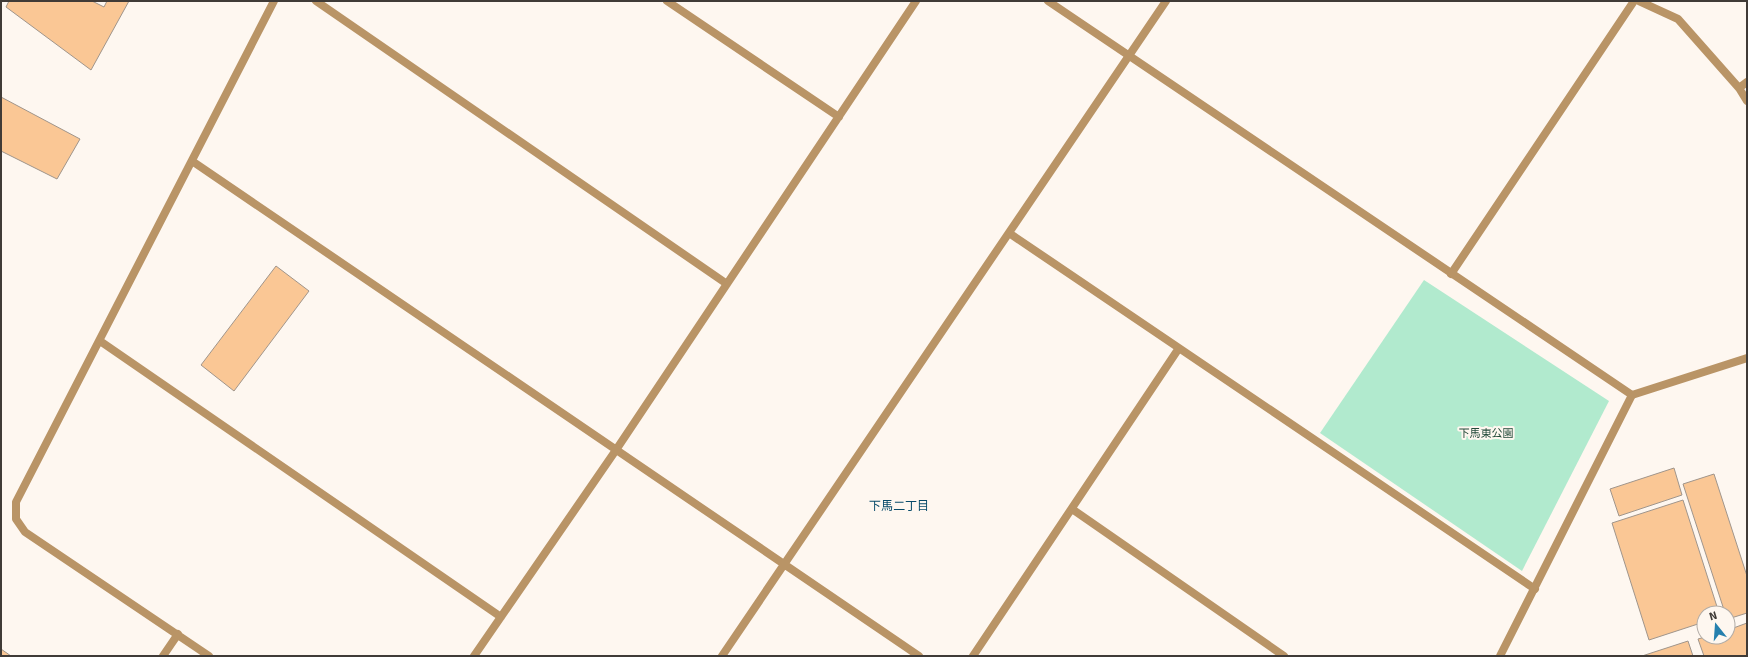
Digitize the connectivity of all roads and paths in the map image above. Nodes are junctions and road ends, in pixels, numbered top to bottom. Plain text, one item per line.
1 (274, 1) edge
2 (316, 1) edge
3 (667, 1) edge
4 (916, 1) edge
5 (1048, 1) edge
6 (1166, 1) edge
7 (1634, 1) edge
8 (1639, 1) edge
9 (1128, 57) junction
10 (1747, 82) edge
11 (1739, 88) junction
12 (1747, 101) edge
13 (839, 117) junction
14 (192, 161) junction
15 (1009, 233) junction
16 (1451, 274) junction
17 (727, 284) junction
18 (100, 341) junction
19 (1179, 348) junction
20 (1747, 358) edge
21 (1632, 395) junction
22 (616, 450) junction
23 (1072, 509) junction
24 (785, 564) junction
25 (1535, 589) junction
26 (501, 617) junction
27 (178, 634) junction
28 (163, 656) edge
29 (209, 656) edge
30 (474, 656) edge
31 (722, 656) edge
32 (919, 656) edge
33 (973, 656) edge
34 (1284, 656) edge
35 (1500, 656) edge

1 - 14 street
2 - 17 street
3 - 13 street
4 - 13 street
5 - 9 street
6 - 9 street
7 - 16 street
8 - 11 street
9 - 15 street
9 - 16 street
10 - 11 street
11 - 12 street
13 - 17 street
14 - 18 street
14 - 22 street
15 - 19 street
15 - 24 street
16 - 21 street
17 - 22 street
18 - 26 street
18 - 27 street
19 - 23 street
19 - 25 street
20 - 21 street
21 - 25 street
22 - 24 street
22 - 26 street
23 - 33 street
23 - 34 street
24 - 31 street
24 - 32 street
25 - 35 street
26 - 30 street
27 - 28 street
27 - 29 street

